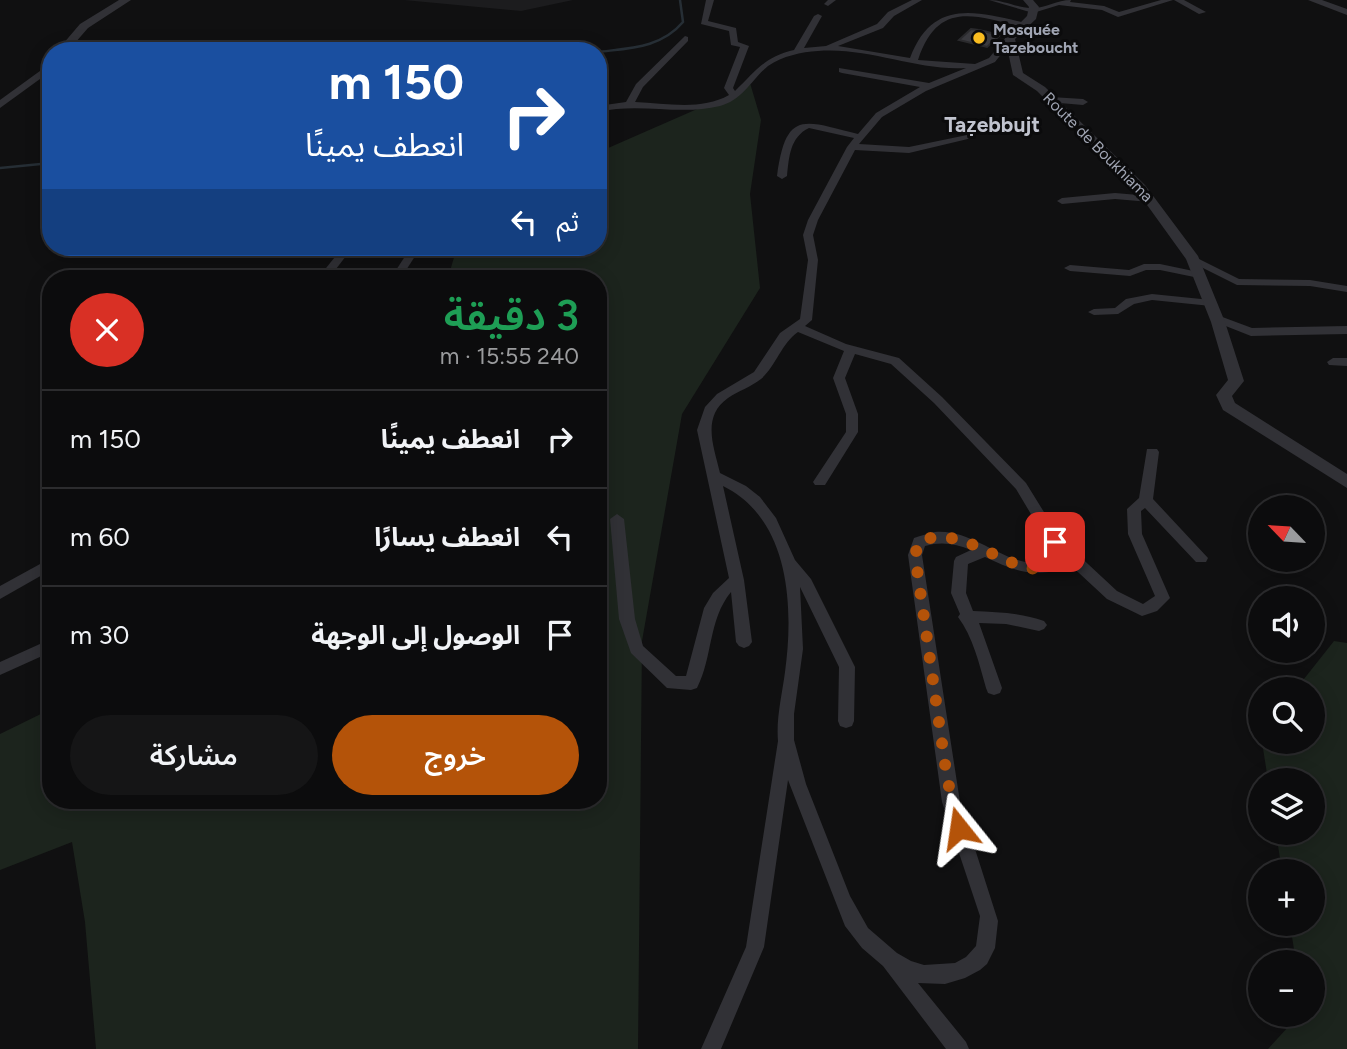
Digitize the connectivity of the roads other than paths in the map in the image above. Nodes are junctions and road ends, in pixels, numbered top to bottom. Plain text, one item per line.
1 (126, 0) edge
2 (710, 0) edge
3 (918, 0) edge
4 (993, 0) edge
5 (1028, 0) edge
6 (1169, 0) edge
7 (1178, 0) edge
8 (1312, 0) edge
9 (1064, 1) edge
10 (1344, 10) edge
11 (1033, 11) junction
12 (1202, 12) dead end
13 (818, 16) dead end
14 (1022, 25) junction
15 (1010, 38) junction
16 (685, 39) dead end
17 (70, 42) edge
18 (826, 48) junction
19 (797, 52) junction
20 (992, 60) junction
21 (912, 62) junction
22 (842, 70) dead end
23 (42, 72) edge
24 (929, 86) junction
25 (735, 96) junction
26 (6, 97) edge
27 (1051, 100) junction
28 (1083, 102) dead end
29 (630, 103) junction
30 (0, 105) edge
31 (607, 107) edge
32 (967, 138) dead end
33 (856, 142) junction
34 (782, 176) dead end
35 (1150, 199) junction
36 (1062, 201) dead end
37 (341, 256) edge
38 (1194, 259) junction
39 (1070, 268) dead end
40 (329, 270) edge
41 (1199, 275) junction
42 (1345, 289) dead end
43 (1211, 303) junction
44 (1094, 312) dead end
45 (1217, 319) junction
46 (799, 328) junction
47 (1347, 330) edge
48 (851, 349) junction
49 (1333, 362) dead end
50 (1347, 362) edge
51 (1152, 452) dead end
52 (714, 476) junction
53 (820, 482) dead end
54 (1347, 482) edge
55 (1146, 500) junction
56 (617, 519) dead end
57 (986, 550) junction
58 (1065, 551) junction
59 (1200, 558) dead end
60 (789, 563) junction
61 (42, 568) edge
62 (737, 580) junction
63 (0, 593) edge
64 (967, 617) junction
65 (1039, 625) dead end
66 (744, 642) dead end
67 (42, 649) edge
68 (0, 669) edge
69 (995, 688) dead end
70 (846, 721) dead end
71 (785, 738) junction
72 (886, 958) junction
73 (711, 1049) edge
74 (959, 1049) edge

1 - 17 street
2 - 25 street
3 - 18 street
4 - 11 street
5 - 11 street
6 - 9 street
7 - 12 street
8 - 10 street
9 - 11 street
11 - 14 street
13 - 19 street
14 - 15 street
14 - 21 street
15 - 20 street
15 - 27 street, Route de Boukhiama
16 - 29 street
18 - 19 street
18 - 21 street
19 - 25 street
20 - 21 street
20 - 24 street
22 - 24 street
23 - 26 street
24 - 33 street
25 - 29 street
26 - 30 street
27 - 28 street
27 - 35 street, Route de Boukhiama
29 - 31 street
32 - 33 street
33 - 34 street
33 - 46 street
35 - 36 street
35 - 38 street, Route de Boukhiama
37 - 40 street
38 - 41 street, Route de Boukhiama
38 - 42 street
39 - 41 street
41 - 43 street, Route de Boukhiama
43 - 44 street
43 - 45 street, Route de Boukhiama
45 - 47 street
45 - 54 street, Route de Boukhiama
46 - 48 street
46 - 52 street
48 - 53 street
48 - 58 street
49 - 50 street
51 - 55 street
52 - 60 street
52 - 62 street
55 - 58 street
55 - 59 street
56 - 62 street
57 - 58 street
57 - 64 street
57 - 72 street
60 - 70 street
60 - 71 street
61 - 63 street
62 - 66 street
64 - 65 street
64 - 69 street
67 - 68 street
71 - 72 street
71 - 73 street
72 - 74 street

